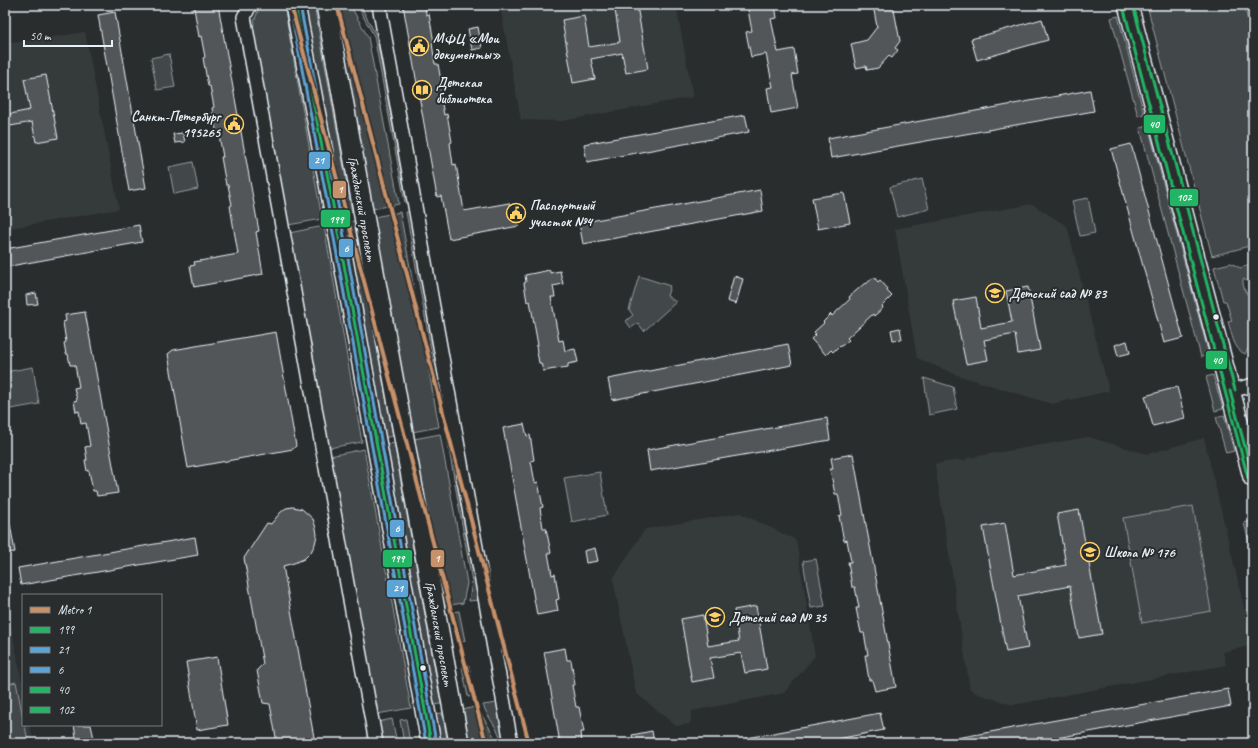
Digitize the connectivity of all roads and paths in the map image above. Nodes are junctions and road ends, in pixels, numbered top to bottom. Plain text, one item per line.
1 (250, 5) edge
2 (295, 5) edge
3 (326, 5) edge
4 (379, 5) edge
5 (1128, 5) edge
6 (1253, 385) edge
7 (1230, 391) junction
8 (1253, 477) edge
9 (376, 743) edge
10 (431, 743) edge
11 (459, 743) edge
12 (511, 743) edge

1 - 9 street
2 - 10 main road, Гражданский проспект
3 - 11 main road, Гражданский проспект
4 - 12 street
5 - 7 main road
6 - 7 street
7 - 8 main road

